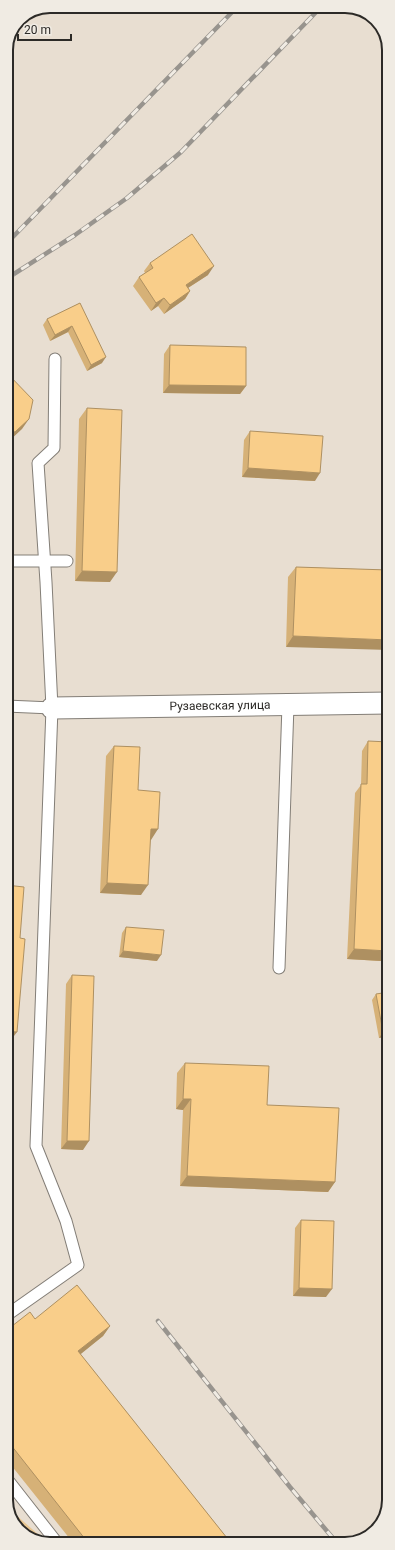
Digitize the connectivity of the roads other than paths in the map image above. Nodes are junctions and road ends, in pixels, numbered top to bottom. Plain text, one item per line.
1 (55, 359) dead end
2 (45, 561) junction
3 (67, 561) dead end
4 (13, 562) edge
5 (382, 703) edge
6 (288, 704) junction
7 (13, 706) edge
8 (52, 708) junction
9 (280, 968) dead end
10 (13, 1311) edge
11 (13, 1487) edge
12 (53, 1537) edge

1 - 2 lane
2 - 3 lane
2 - 4 lane
2 - 8 lane
5 - 6 street, Рузаевская улица
6 - 8 street, Рузаевская улица
6 - 9 lane
7 - 8 lane
8 - 10 lane
11 - 12 lane

